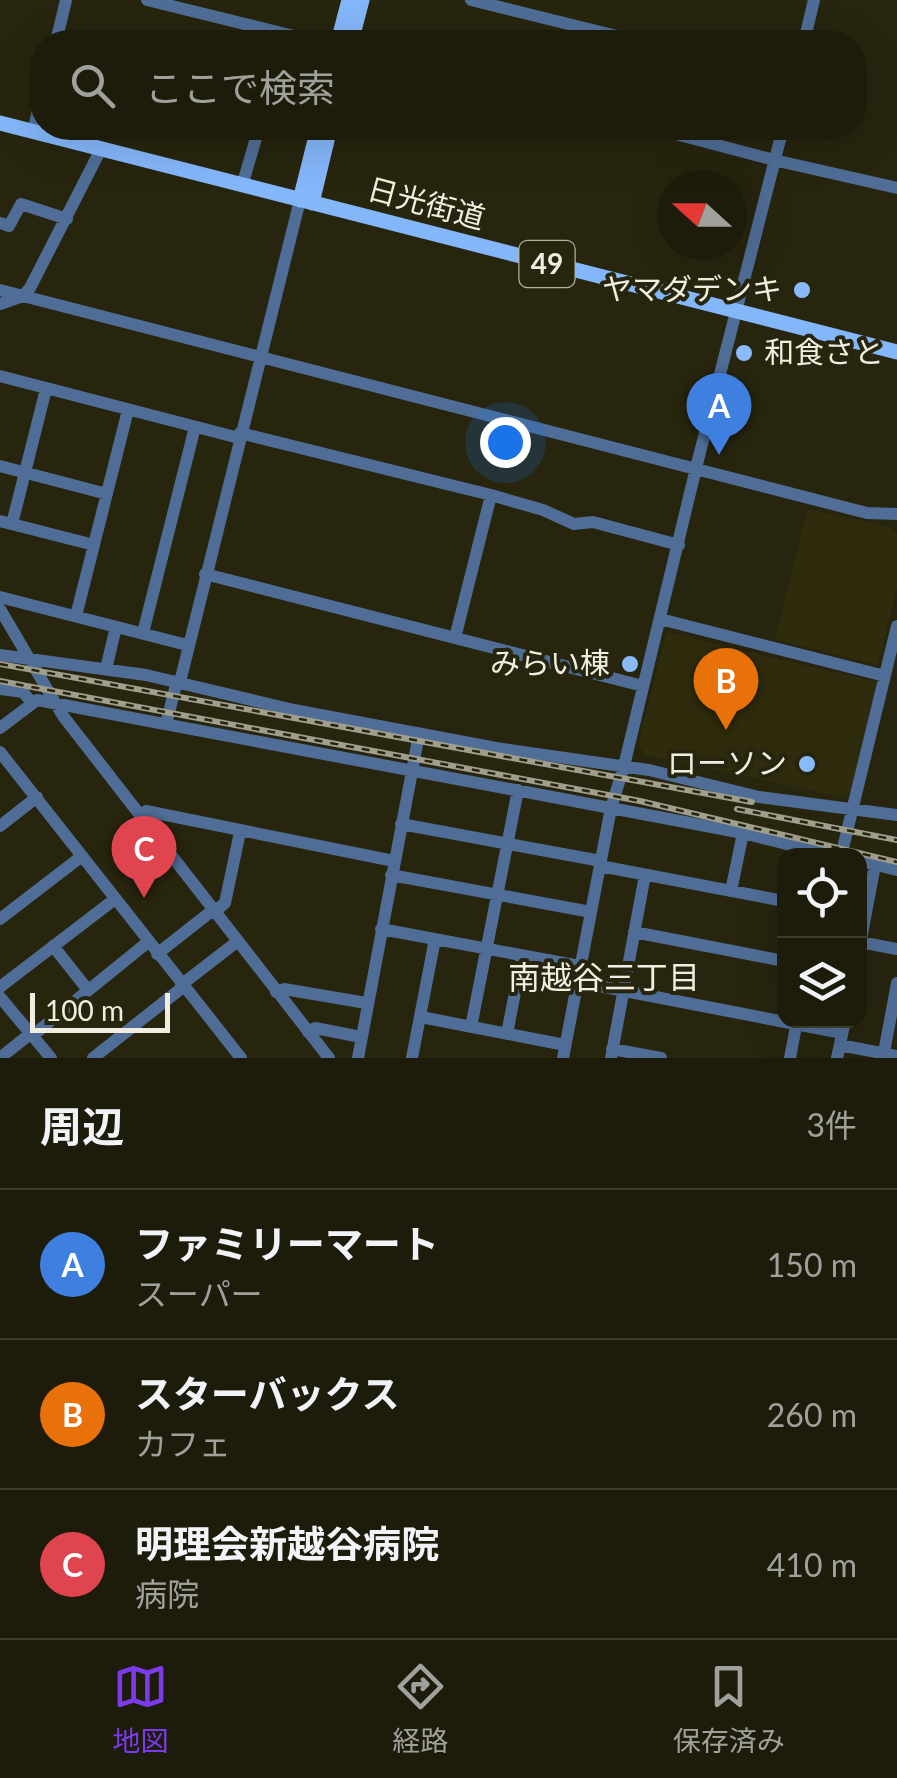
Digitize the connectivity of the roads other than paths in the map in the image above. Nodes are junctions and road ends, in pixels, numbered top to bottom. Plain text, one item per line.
1 (66, 0) edge
2 (147, 0) edge
3 (349, 0) edge
4 (362, 0) edge
5 (470, 0) edge
6 (814, 0) edge
7 (59, 30) edge
8 (253, 30) edge
9 (341, 30) edge
10 (354, 30) edge
11 (592, 30) edge
12 (807, 30) edge
13 (0, 123) edge
14 (30, 131) edge
15 (63, 140) edge
16 (255, 140) edge
17 (316, 140) edge
18 (326, 140) edge
19 (698, 140) edge
20 (780, 140) edge
21 (101, 150) junction
22 (774, 160) junction
23 (242, 186) junction
24 (897, 188) edge
25 (306, 201) junction
26 (67, 219) junction
27 (0, 224) edge
28 (0, 290) edge
29 (23, 296) junction
30 (0, 304) edge
31 (736, 310) junction
32 (897, 352) edge
33 (260, 357) junction
34 (0, 378) edge
35 (46, 389) junction
36 (128, 410) junction
37 (195, 427) junction
38 (240, 436) junction
39 (0, 466) edge
40 (698, 469) junction
41 (25, 472) junction
42 (107, 494) junction
43 (491, 496) junction
44 (896, 516) edge
45 (6, 522) edge
46 (679, 544) junction
47 (94, 545) junction
48 (205, 574) junction
49 (0, 597) edge
50 (0, 609) edge
51 (76, 616) junction
52 (660, 619) junction
53 (116, 626) junction
54 (897, 626) edge
55 (143, 634) junction
56 (455, 638) junction
57 (187, 645) junction
58 (0, 655) edge
59 (27, 660) junction
60 (106, 670) junction
61 (884, 676) junction
62 (178, 682) junction
63 (643, 686) junction
64 (0, 689) edge
65 (32, 703) junction
66 (54, 703) junction
67 (166, 724) junction
68 (0, 728) edge
69 (419, 734) junction
70 (0, 752) edge
71 (624, 766) junction
72 (412, 771) junction
73 (518, 790) junction
74 (37, 797) junction
75 (610, 808) junction
76 (852, 810) junction
77 (897, 815) edge
78 (140, 816) junction
79 (401, 824) junction
80 (0, 826) edge
81 (240, 832) junction
82 (743, 833) junction
83 (508, 844) junction
84 (805, 848) edge
85 (840, 848) edge
86 (82, 856) junction
87 (600, 863) junction
88 (867, 863) edge
89 (875, 865) junction
90 (393, 868) junction
91 (897, 870) edge
92 (644, 875) junction
93 (731, 891) junction
94 (498, 894) junction
95 (867, 896) edge
96 (115, 899) junction
97 (777, 900) edge
98 (214, 911) junction
99 (591, 912) junction
100 (0, 919) edge
101 (381, 929) junction
102 (634, 932) junction
103 (435, 939) junction
104 (238, 941) junction
105 (867, 945) edge
106 (53, 946) junction
107 (153, 948) junction
108 (487, 949) junction
109 (897, 949) edge
110 (522, 956) junction
111 (777, 960) edge
112 (580, 966) junction
113 (578, 982) junction
114 (897, 983) edge
115 (182, 986) junction
116 (0, 988) edge
117 (88, 990) junction
118 (623, 991) junction
119 (276, 992) junction
120 (0, 997) edge
121 (366, 1003) junction
122 (420, 1017) junction
123 (777, 1019) edge
124 (471, 1027) junction
125 (795, 1028) edge
126 (812, 1028) edge
127 (308, 1032) junction
128 (507, 1034) junction
129 (31, 1035) junction
130 (362, 1037) junction
131 (841, 1039) edge
132 (564, 1052) edge
133 (612, 1053) edge
134 (888, 1056) edge
135 (0, 1058) edge
136 (50, 1058) edge
137 (93, 1058) edge
138 (242, 1058) edge
139 (329, 1058) edge
140 (358, 1058) edge
141 (412, 1058) edge
142 (660, 1058) edge
143 (790, 1058) edge

1 - 7 street
2 - 8 street
3 - 9 main road
4 - 10 main road
5 - 11 street
6 - 12 street
13 - 14 main road, 日光街道 / 49
15 - 21 main road, 日光街道 / 49
16 - 23 street
17 - 25 main road
18 - 25 main road
19 - 22 street
20 - 22 street
21 - 23 main road, 日光街道 / 49
21 - 26 street
22 - 24 street
22 - 31 street
23 - 25 main road, 日光街道 / 49
25 - 31 main road, 日光街道 / 49
25 - 33 street
26 - 27 street
26 - 29 street
28 - 29 street
29 - 30 street
29 - 33 street
31 - 32 main road, 日光街道 / 49
31 - 40 street
33 - 38 street
33 - 40 street
34 - 35 street
35 - 36 street
35 - 41 street
36 - 37 street
36 - 42 street
37 - 38 street
37 - 55 street
38 - 43 street
38 - 48 street
39 - 41 street
40 - 44 street
40 - 46 street
41 - 42 street
41 - 45 street
42 - 47 street
43 - 46 street
43 - 56 street
45 - 47 street
46 - 52 street
47 - 51 street
48 - 56 street
48 - 57 street
49 - 51 street
50 - 59 street
51 - 53 street
52 - 61 street
52 - 63 street
53 - 55 street
53 - 60 street
54 - 61 street
55 - 57 street
56 - 63 street
57 - 62 street
58 - 59 street
59 - 60 street
59 - 66 street
60 - 62 street
61 - 76 street
62 - 67 street
62 - 69 street
63 - 71 street
64 - 65 street
65 - 66 street
65 - 68 street
66 - 67 street
66 - 78 street
67 - 72 street
69 - 71 street
69 - 72 street
70 - 74 street
71 - 75 street
71 - 76 street
72 - 73 street
72 - 79 street
73 - 75 street
73 - 83 street
74 - 80 street
74 - 86 street
75 - 82 street
75 - 87 street
76 - 77 street
76 - 85 street
78 - 81 street
78 - 98 street
79 - 83 street
79 - 90 street
81 - 90 street
81 - 98 street
82 - 84 street
82 - 93 street
83 - 87 street
83 - 94 street
86 - 96 street
86 - 100 street
87 - 92 street
87 - 99 street
88 - 89 street
89 - 91 street
89 - 95 street
90 - 94 street
90 - 101 street
92 - 93 street
92 - 102 street
93 - 97 street
94 - 99 street
94 - 108 street
96 - 106 street
96 - 107 street
98 - 104 street
98 - 107 street
99 - 112 street
101 - 103 street
101 - 121 street
102 - 111 street
102 - 118 street
103 - 108 street
103 - 122 street
104 - 115 street
104 - 119 street
105 - 109 street
106 - 116 street
106 - 117 street
107 - 115 street
107 - 117 street
108 - 110 street
108 - 124 street
110 - 112 street
110 - 128 street
112 - 113 street
113 - 118 street
113 - 132 street
114 - 134 street
115 - 137 street
115 - 138 street
117 - 129 street
118 - 123 street
118 - 133 street
119 - 121 street
119 - 127 street
120 - 129 street
121 - 130 street
122 - 124 street
122 - 141 street
124 - 128 street
125 - 143 street
126 - 131 street
127 - 130 street
127 - 139 street
128 - 132 street
129 - 135 street
129 - 136 street
130 - 140 street
131 - 134 street
133 - 142 street

